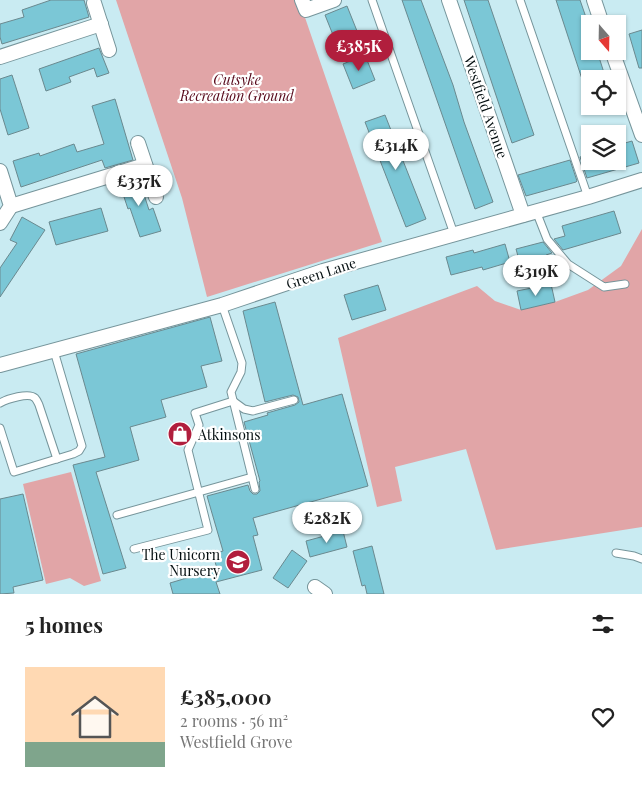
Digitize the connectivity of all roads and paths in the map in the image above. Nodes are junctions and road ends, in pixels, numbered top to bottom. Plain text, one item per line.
1 (302, 0) edge
2 (334, 0) edge
3 (372, 0) edge
4 (449, 0) edge
5 (520, 0) edge
6 (597, 1) edge
7 (94, 3) dead end
8 (600, 15) edge
9 (101, 24) junction
10 (109, 50) dead end
11 (0, 57) edge
12 (615, 60) edge
13 (642, 135) edge
14 (138, 143) dead end
15 (145, 165) junction
16 (0, 171) edge
17 (642, 180) edge
18 (588, 197) junction
19 (156, 198) dead end
20 (11, 206) junction
21 (530, 213) junction
22 (0, 223) edge
23 (454, 234) junction
24 (625, 284) dead end
25 (222, 306) junction
26 (54, 351) junction
27 (0, 365) edge
28 (294, 400) dead end
29 (233, 401) junction
30 (0, 403) edge
31 (0, 428) edge
32 (57, 459) junction
33 (252, 477) junction
34 (254, 489) dead end
35 (198, 492) junction
36 (117, 515) dead end
37 (134, 550) dead end
38 (616, 553) dead end
39 (642, 559) edge

1 - 2 street
3 - 23 lane
4 - 21 street, Westfield Avenue
5 - 18 lane
6 - 8 street
7 - 9 street
9 - 10 street
9 - 11 street
12 - 13 street
14 - 15 street
15 - 19 street
15 - 20 street
16 - 20 street
17 - 18 street, Green Lane
18 - 21 street, Green Lane
20 - 22 street
21 - 23 street, Green Lane
21 - 24 lane
23 - 25 street, Green Lane
25 - 26 street, Green Lane
25 - 29 lane
26 - 27 street, Green Lane
26 - 32 lane
28 - 29 lane
29 - 33 lane
29 - 35 lane
30 - 32 lane
31 - 32 lane
33 - 34 lane
33 - 35 lane
35 - 36 lane
35 - 37 lane
38 - 39 lane

